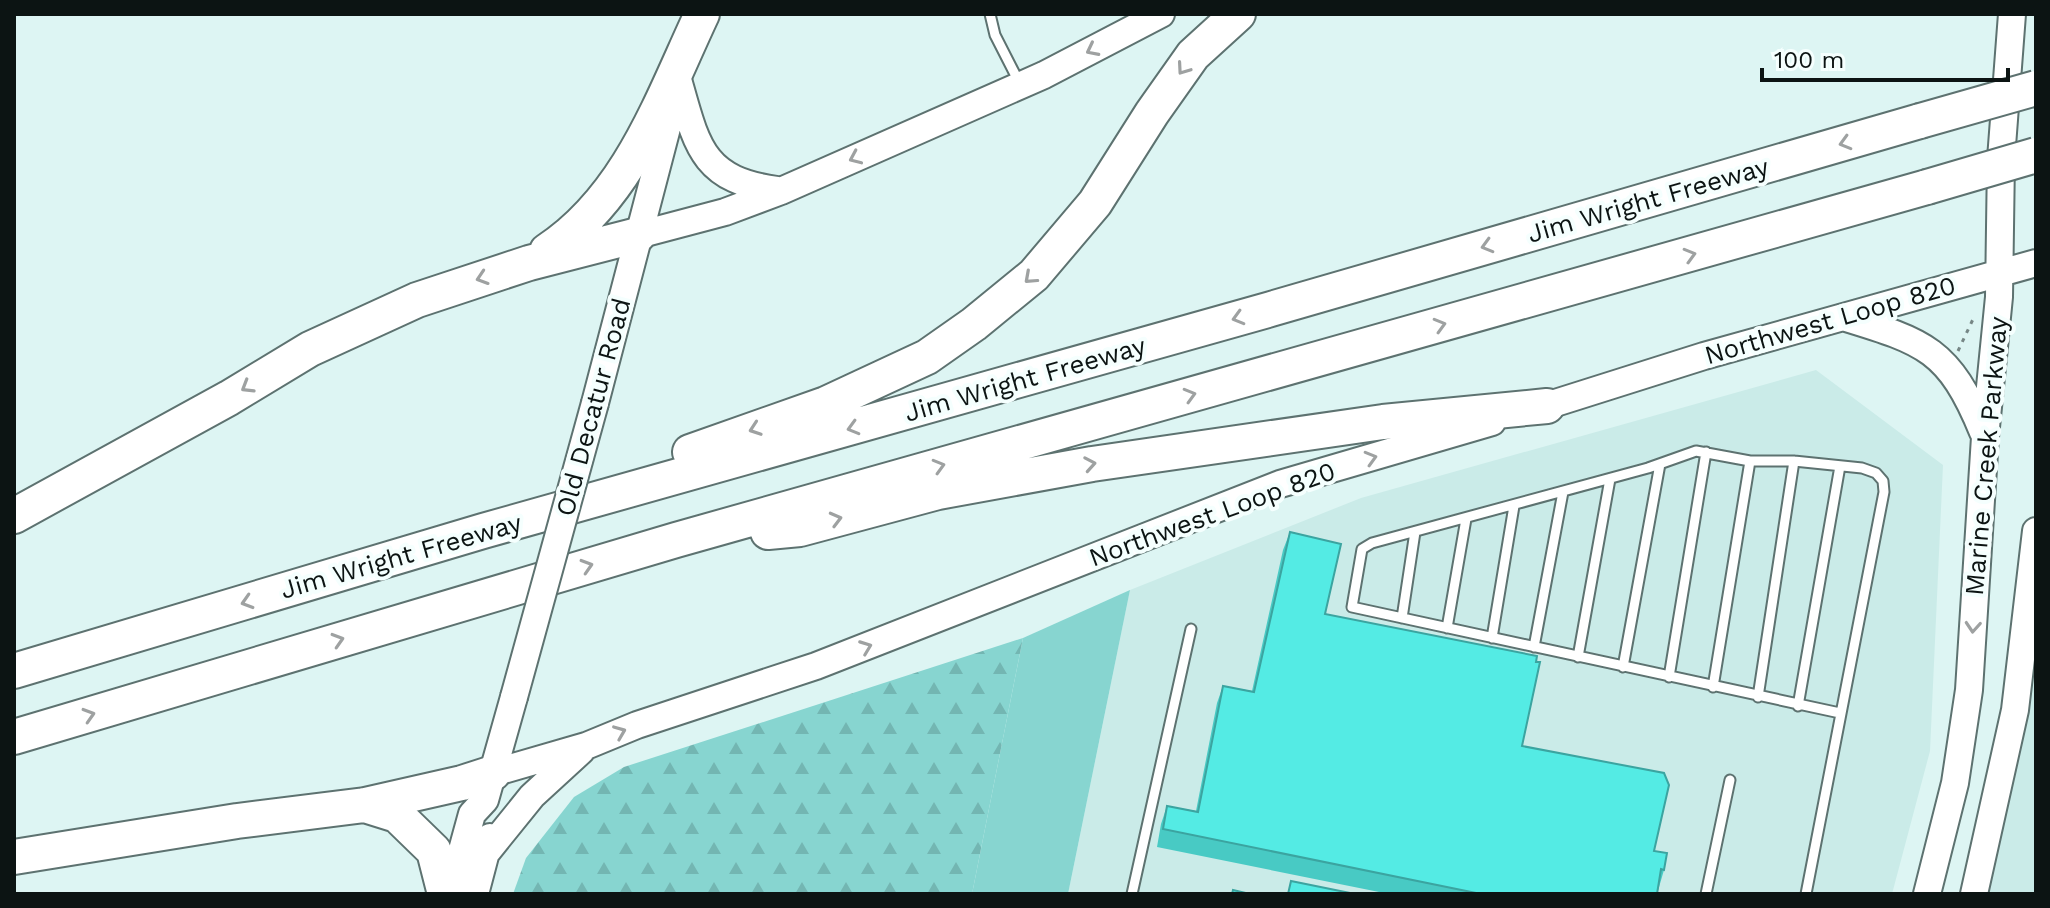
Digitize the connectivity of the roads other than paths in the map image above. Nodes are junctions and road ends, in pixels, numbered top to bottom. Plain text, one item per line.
1 (702, 14) edge
2 (990, 14) edge
3 (1161, 14) edge
4 (1238, 14) edge
5 (2012, 14) edge
6 (679, 81) junction
7 (1021, 85) junction
8 (2036, 88) edge
9 (2036, 155) edge
10 (781, 191) junction
11 (638, 235) junction
12 (529, 263) junction
13 (2036, 263) edge
14 (2000, 273) junction
15 (1843, 317) junction
16 (1547, 406) junction
17 (1985, 437) junction
18 (1706, 452) junction
19 (1750, 461) junction
20 (1794, 461) junction
21 (1660, 464) junction
22 (1840, 466) junction
23 (1610, 479) junction
24 (634, 488) junction
25 (1563, 492) junction
26 (1514, 506) junction
27 (14, 516) edge
28 (1466, 519) junction
29 (2036, 531) edge
30 (1415, 532) junction
31 (676, 540) junction
32 (1402, 618) junction
33 (1447, 628) junction
34 (1191, 629) dead end
35 (1492, 638) junction
36 (1534, 647) junction
37 (1578, 657) junction
38 (1623, 667) junction
39 (14, 671) edge
40 (1669, 677) junction
41 (1713, 687) junction
42 (1758, 697) junction
43 (1798, 706) junction
44 (1840, 713) junction
45 (14, 737) edge
46 (586, 746) junction
47 (1730, 780) dead end
48 (489, 787) junction
49 (365, 805) junction
50 (486, 853) junction
51 (14, 857) edge
52 (448, 894) edge
53 (475, 894) edge
54 (1132, 894) edge
55 (1706, 894) edge
56 (1806, 894) edge
57 (1927, 894) edge
58 (1974, 894) edge

1 - 6 main road, Old Decatur Road
1 - 12 highway
2 - 7 lane
3 -> 7 main road
4 -> 24 highway
5 - 14 main road, Marine Creek Parkway
6 - 10 main road
6 - 11 main road, Old Decatur Road
7 -> 10 main road
8 -> 24 highway, Jim Wright Freeway, bridge
31 -> 9 highway, bridge
10 - 11 main road
11 - 12 highway
11 - 48 main road, Old Decatur Road, bridge
12 -> 27 highway
13 - 14 main road, Northwest Loop 820
14 - 15 main road, Northwest Loop 820
14 - 17 main road, Marine Creek Parkway
15 - 16 main road, Northwest Loop 820
15 - 17 main road
31 -> 16 highway
46 -> 16 main road, Northwest Loop 820
17 -> 57 main road, Marine Creek Parkway
18 - 19 lane
18 - 21 lane
18 - 40 lane
19 - 20 lane
19 - 41 lane
20 - 22 lane
20 - 42 lane
21 - 23 lane
21 - 38 lane
22 - 43 lane
22 - 44 lane
23 - 25 lane
23 - 37 lane
24 -> 39 highway, Jim Wright Freeway
25 - 26 lane
25 - 36 lane
26 - 28 lane
26 - 35 lane
28 - 30 lane
28 - 33 lane
29 - 58 main road
30 - 32 lane
30 - 32 lane
45 -> 31 highway
32 - 33 lane
33 - 35 lane
34 - 54 lane
35 - 36 lane
36 - 37 lane
37 - 38 lane
38 - 40 lane
40 - 41 lane
41 - 42 lane
42 - 43 lane
43 - 44 lane
44 - 56 lane
46 - 48 main road, Northwest Loop 820
46 - 50 main road
47 - 55 lane
48 - 49 highway
48 - 50 main road, Old Decatur Road
48 - 52 main road, Old Decatur Road
49 - 51 highway
49 - 52 highway
50 - 53 main road, Old Decatur Road

